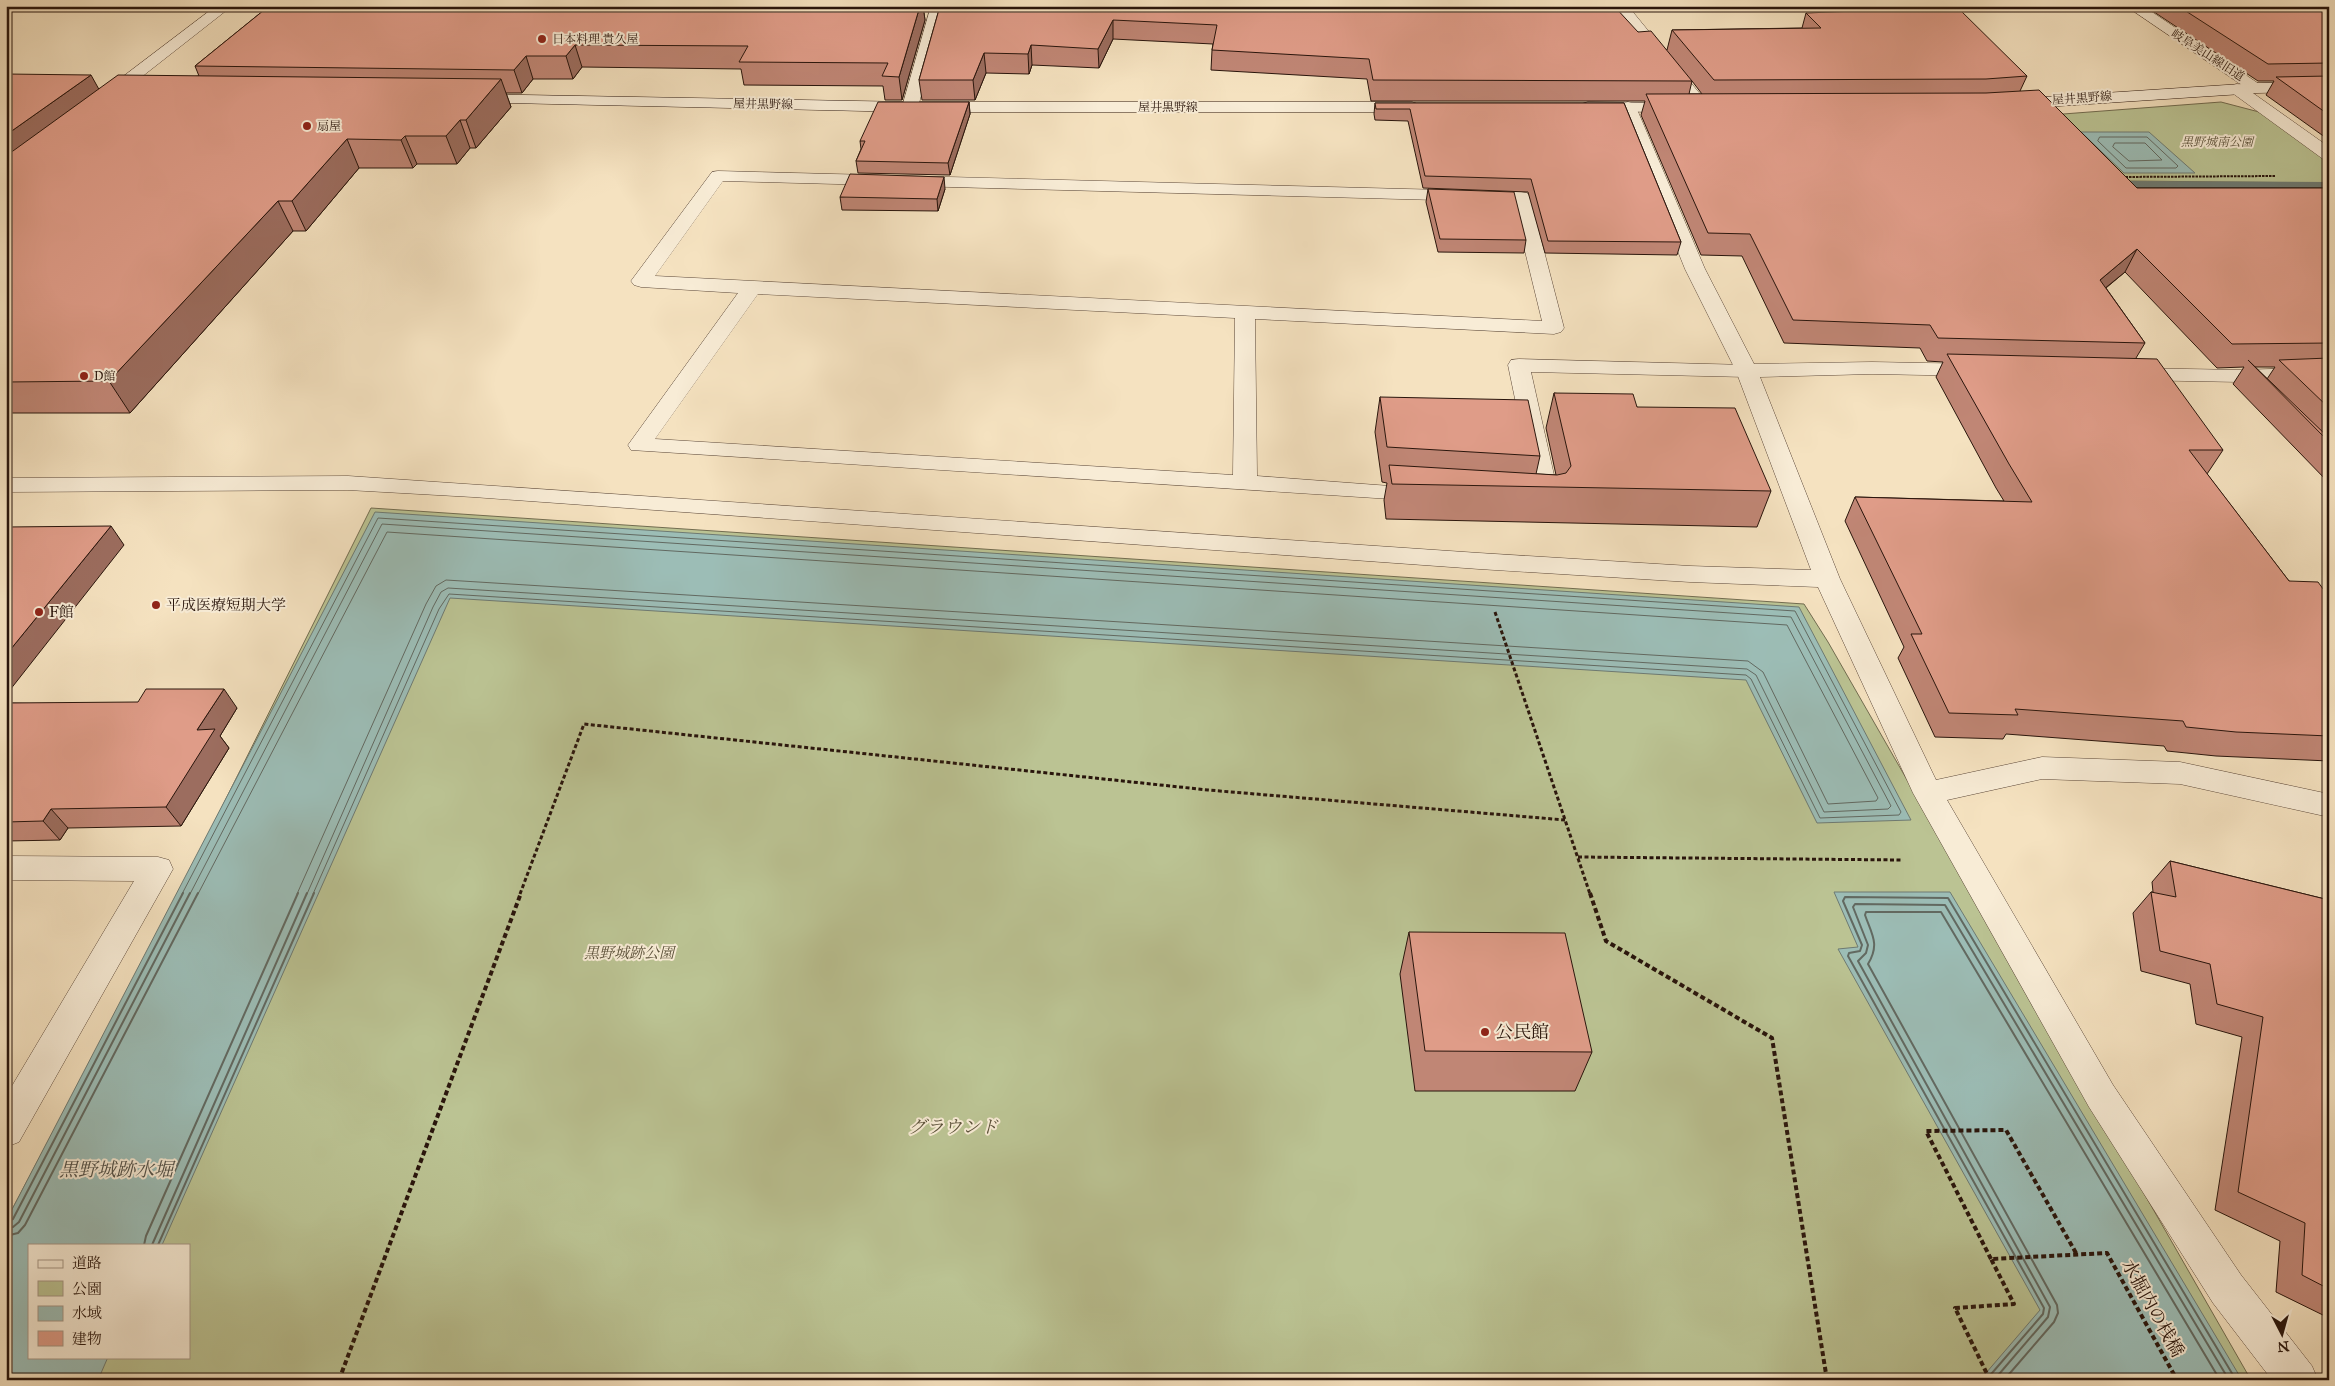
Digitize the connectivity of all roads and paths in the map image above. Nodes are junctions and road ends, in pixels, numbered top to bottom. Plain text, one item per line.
1 (225, 6) edge
2 (938, 6) edge
3 (1620, 6) edge
4 (2133, 6) edge
5 (2329, 86) edge
6 (2257, 88) junction
7 (2237, 89) junction
8 (92, 94) edge
9 (110, 94) junction
10 (454, 99) edge
11 (1995, 105) edge
12 (910, 107) junction
13 (1429, 107) edge
14 (1568, 107) edge
15 (1628, 107) junction
16 (1703, 108) junction
17 (1723, 108) edge
18 (106, 112) edge
19 (2329, 156) edge
20 (2116, 171) edge
21 (2278, 176) dead end
22 (752, 288) junction
23 (1245, 313) junction
24 (1554, 328) junction
25 (1557, 365) junction
26 (1747, 371) junction
27 (2002, 371) edge
28 (2111, 373) edge
29 (2329, 373) edge
30 (2241, 376) junction
31 (2261, 396) dead end
32 (1246, 483) junction
33 (6, 485) edge
34 (1440, 495) edge
35 (1519, 500) edge
36 (1479, 561) junction
37 (1827, 579) junction
38 (1928, 793) junction
39 (2329, 806) edge
40 (1565, 820) junction
41 (1578, 857) junction
42 (1910, 860) dead end
43 (6, 868) edge
44 (6, 1130) edge
45 (2076, 1253) junction
46 (1991, 1259) junction
47 (339, 1380) edge
48 (1827, 1380) edge
49 (1990, 1380) edge
50 (2177, 1380) edge
51 (2298, 1380) edge

1 - 9 street
2 - 12 street
3 - 16 street
4 - 6 street, 岐阜美山線旧道
5 - 6 street, 屋井黒野線
6 - 7 street, 屋井黒野線
7 - 11 street, 屋井黒野線
7 - 19 street
8 - 9 street
9 - 18 street
10 - 12 street, 屋井黒野線
12 - 13 street, 屋井黒野線
14 - 15 street
15 - 16 street
15 - 26 street
16 - 17 street
20 - 21 path
22 - 23 street
22 - 24 street
22 - 32 street
23 - 24 street
23 - 32 street
24 - 25 street
25 - 26 street
25 - 35 street
26 - 27 street
26 - 37 street
28 - 30 street
29 - 30 street
30 - 31 street
32 - 34 street
33 - 36 street
36 - 37 street
36 - 40 path
37 - 38 street
38 - 39 street
38 - 51 street
40 - 41 path
40 - 47 path
41 - 42 path
41 - 48 path
43 - 44 street
45 - 46 path, 水掘内の桟橋
45 - 46 path
45 - 50 path, 水掘内の桟橋
46 - 49 path

